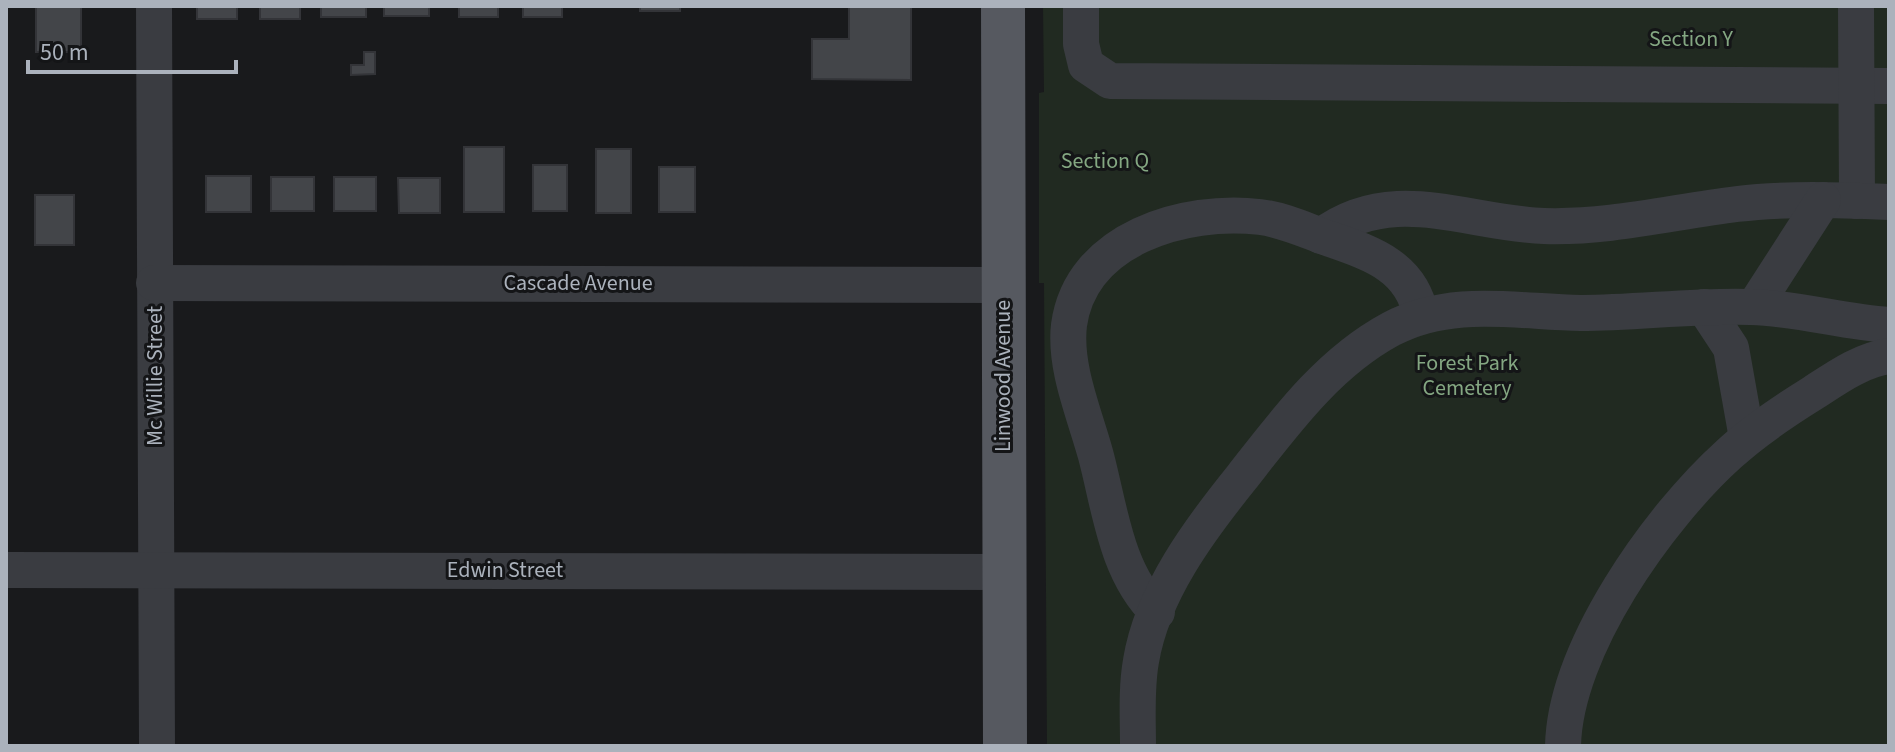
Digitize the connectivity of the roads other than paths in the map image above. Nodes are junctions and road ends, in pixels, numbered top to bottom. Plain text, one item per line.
1 (154, 6) edge
2 (1003, 6) edge
3 (1081, 6) edge
4 (1856, 6) edge
5 (1873, 86) edge
6 (1856, 201) edge
7 (1321, 236) junction
8 (154, 283) junction
9 (1003, 285) junction
10 (1704, 307) junction
11 (1754, 307) junction
12 (1421, 316) junction
13 (1889, 325) edge
14 (1889, 356) edge
15 (1747, 438) junction
16 (6, 570) edge
17 (156, 571) junction
18 (1004, 572) junction
19 (1157, 612) junction
20 (157, 746) edge
21 (1005, 746) edge
22 (1138, 746) edge
23 (1563, 746) edge

1 - 8 street, Mc Willie Street
2 - 9 main road, Linwood Avenue
3 - 5 street
4 - 5 street
5 - 6 street
6 - 7 street
6 - 11 street
7 - 12 street
7 - 19 street
8 - 9 street, Cascade Avenue
8 - 17 street, Mc Willie Street
9 - 18 main road, Linwood Avenue
10 - 11 street
10 - 12 street
10 - 15 street
11 - 13 street
12 - 19 street
14 - 15 street
15 - 23 street
16 - 17 street, Edwin Street
17 - 18 street, Edwin Street
17 - 20 street, Mc Willie Street
18 - 21 main road, Linwood Avenue
19 - 22 street

